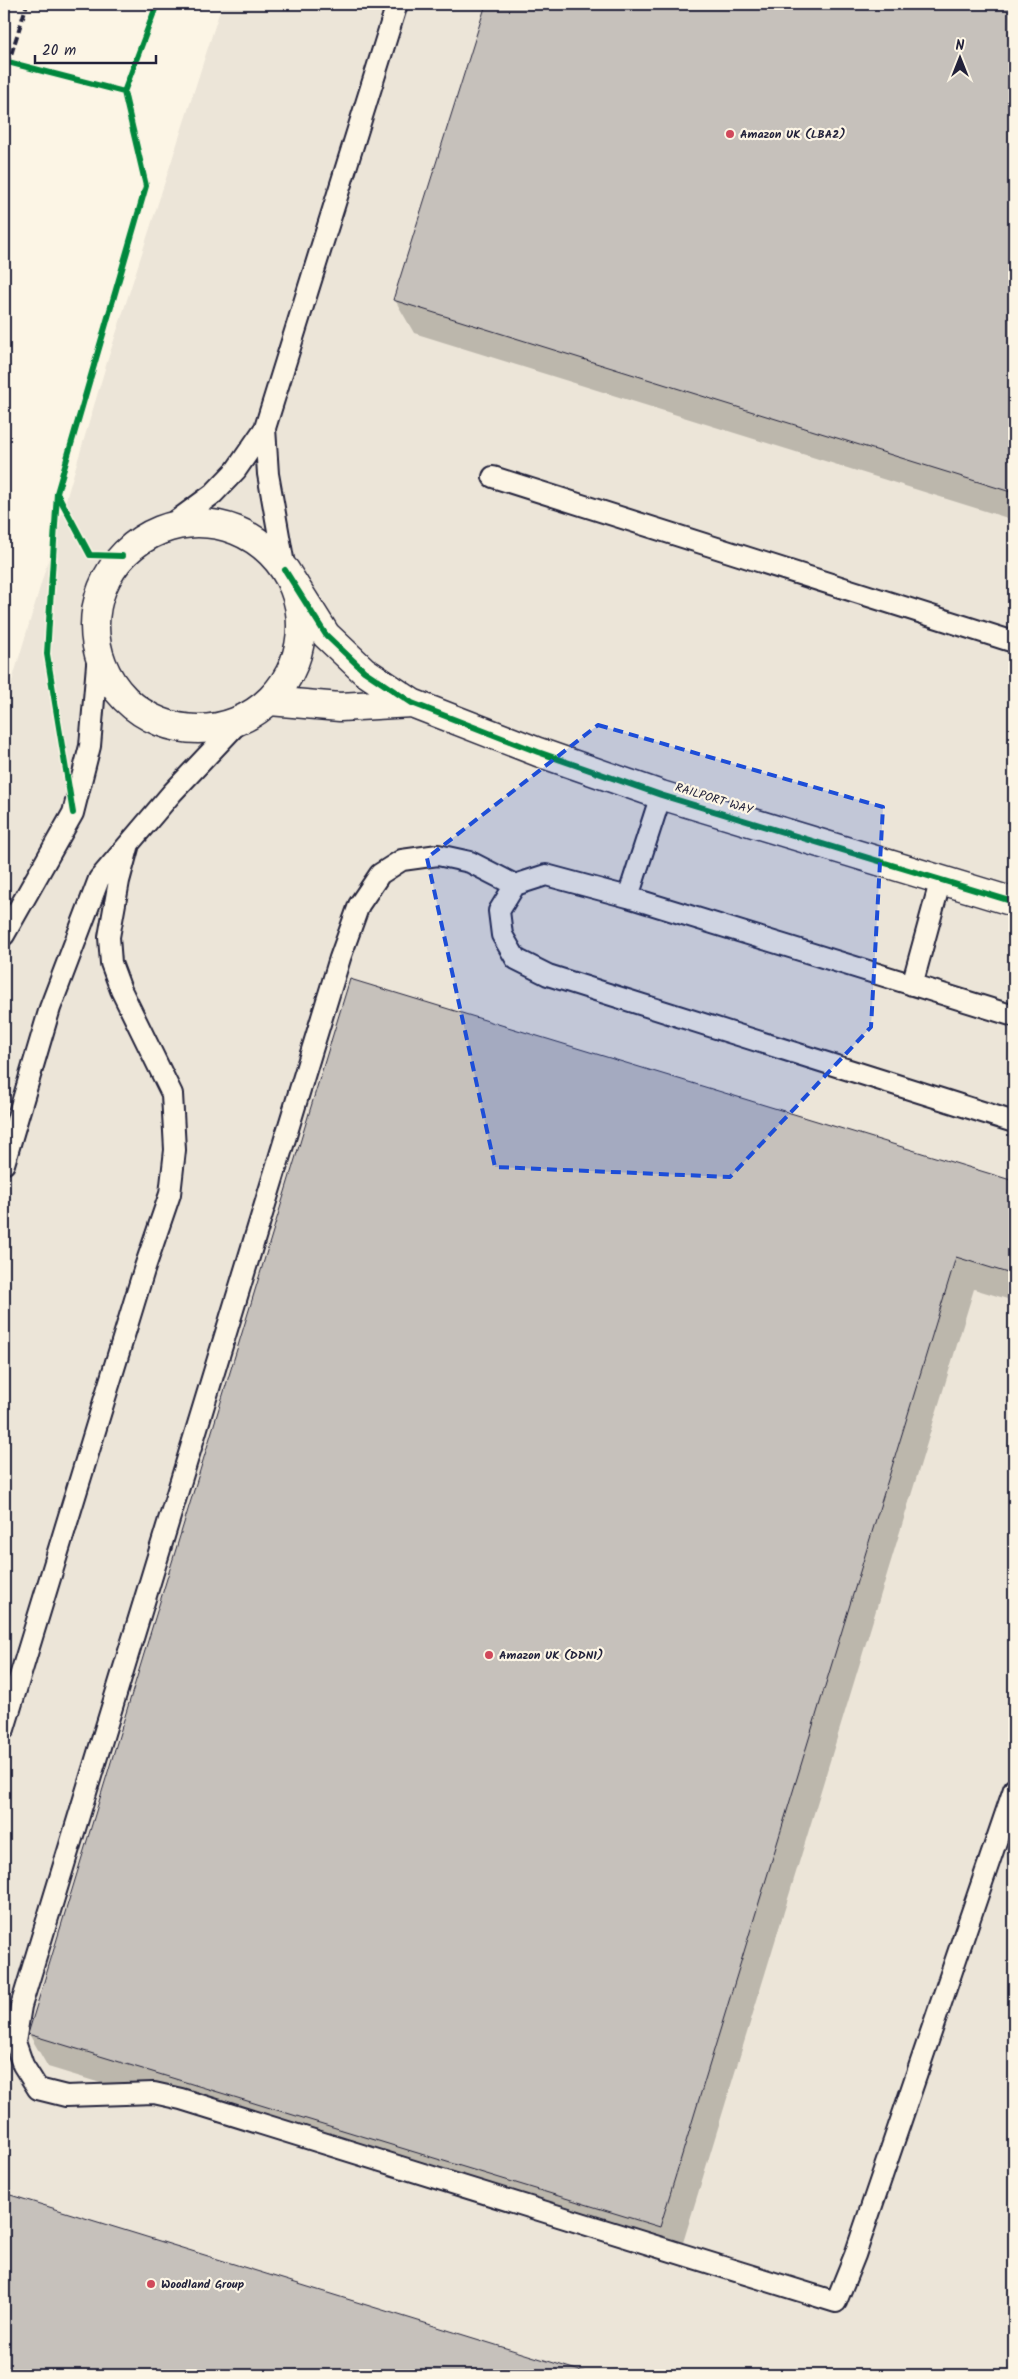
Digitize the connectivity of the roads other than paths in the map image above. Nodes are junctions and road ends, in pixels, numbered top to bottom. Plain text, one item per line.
1 (397, 4) edge
2 (265, 428) junction
3 (493, 477) dead end
4 (168, 527) junction
5 (285, 570) junction
6 (1014, 642) edge
7 (98, 653) junction
8 (270, 701) junction
9 (412, 703) junction
10 (240, 721) junction
11 (661, 795) junction
12 (128, 844) junction
13 (941, 879) junction
14 (515, 885) junction
15 (628, 898) junction
16 (1014, 902) edge
17 (4, 935) edge
18 (912, 985) junction
19 (1014, 1016) edge
20 (1014, 1122) edge
21 (4, 1164) edge
22 (4, 1729) edge
23 (1014, 1789) edge

1 - 2 lane
2 - 4 lane
2 - 5 lane
3 - 6 lane
4 - 5 street
4 - 7 street
5 - 8 street
5 - 9 street
7 - 10 street
7 - 17 lane
8 - 9 street
8 - 10 street
9 - 11 street, RAILPORT WAY
10 - 12 lane
11 - 13 street, RAILPORT WAY
11 - 15 lane
12 - 21 lane
12 - 22 lane
13 - 16 street, RAILPORT WAY
13 - 18 lane
14 - 15 lane
14 - 20 lane
14 - 23 lane
15 - 18 lane
18 - 19 lane

